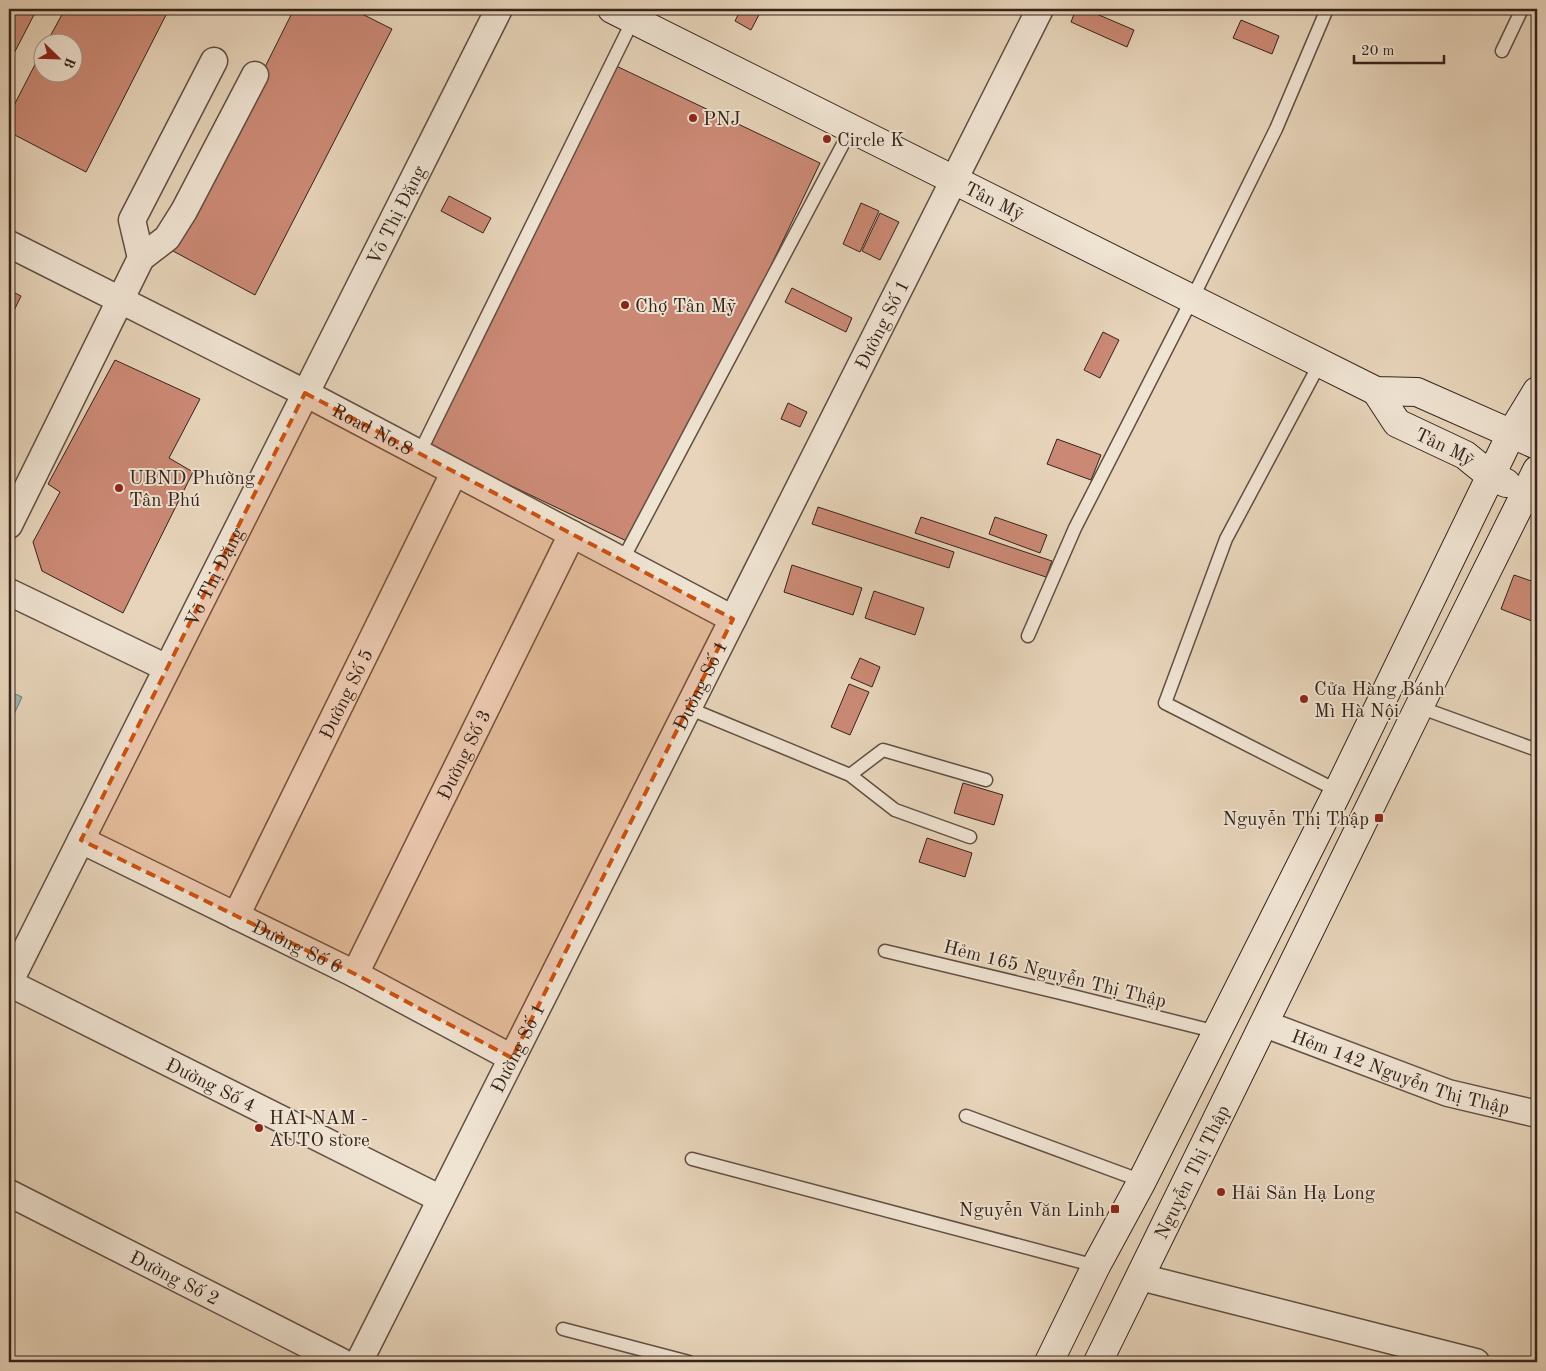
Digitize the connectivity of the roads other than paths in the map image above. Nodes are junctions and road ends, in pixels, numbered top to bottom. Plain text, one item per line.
1 (499, 9) edge
2 (1040, 9) edge
3 (1327, 9) edge
4 (1522, 9) edge
5 (622, 14) edge
6 (1502, 51) dead end
7 (214, 61) dead end
8 (255, 75) dead end
9 (851, 129) junction
10 (954, 180) junction
11 (9, 244) edge
12 (141, 258) junction
13 (120, 299) junction
14 (1192, 299) junction
15 (1320, 363) junction
16 (1376, 391) junction
17 (1537, 391) edge
18 (305, 394) junction
19 (1512, 432) junction
20 (1537, 444) edge
21 (419, 454) junction
22 (454, 473) junction
23 (1492, 476) junction
24 (1532, 481) edge
25 (9, 525) edge
26 (572, 534) junction
27 (622, 561) junction
28 (9, 592) edge
29 (733, 619) junction
30 (1028, 636) dead end
31 (167, 668) junction
32 (688, 708) junction
33 (1419, 708) junction
34 (1537, 750) edge
35 (850, 775) junction
36 (986, 780) dead end
37 (1338, 791) junction
38 (970, 837) dead end
39 (81, 840) junction
40 (236, 916) junction
41 (885, 951) dead end
42 (355, 974) junction
43 (9, 983) edge
44 (1265, 1024) junction
45 (1217, 1032) junction
46 (512, 1058) junction
47 (1537, 1114) edge
48 (966, 1116) dead end
49 (692, 1159) dead end
50 (1142, 1181) junction
51 (9, 1192) edge
52 (441, 1199) junction
53 (1096, 1266) junction
54 (1140, 1277) junction
55 (563, 1329) dead end
56 (342, 1362) edge
57 (359, 1362) edge
58 (689, 1362) edge
59 (1049, 1362) edge
60 (1098, 1362) edge
61 (1476, 1362) edge

1 - 18 street, Võ Thị Đặng
2 - 10 street, Đường Số 1
3 - 14 lane
4 - 6 lane
5 - 9 main road, Tân Mỹ
5 - 21 lane
7 - 12 street
8 - 12 street
9 - 10 main road, Tân Mỹ
9 - 27 lane
10 - 14 main road, Tân Mỹ
10 - 29 street, Đường Số 1
11 - 13 street, Road No.8
12 - 13 street
13 - 18 street, Road No.8
13 - 25 street
14 - 15 main road, Tân Mỹ
14 - 30 lane
15 - 16 main road, Tân Mỹ
15 - 37 lane
16 - 19 main road, Tân Mỹ
16 - 23 main road, Tân Mỹ
17 - 19 main road
18 - 21 street, Road No.8
18 - 31 street, Võ Thị Đặng
19 - 20 main road, Tân Mỹ
19 - 23 main road
21 - 22 street, Road No.8
22 - 26 street, Road No.8
22 - 40 street, Đường Số 5
23 - 24 main road, Tân Mỹ
23 - 37 main road
24 - 33 main road, Nguyễn Thị Thập
26 - 27 street, Road No.8
26 - 42 street, Đường Số 3
27 - 29 street, Road No.8
28 - 31 street
29 - 32 street, Đường Số 1
31 - 39 street, Võ Thị Đặng
32 - 35 lane
32 - 46 street, Đường Số 1
33 - 34 lane
33 - 44 main road, Nguyễn Thị Thập
35 - 36 lane
35 - 38 lane
37 - 45 main road
39 - 40 street, Đường Số 6
39 - 43 street, Võ Thị Đặng
40 - 42 street, Đường Số 6
41 - 45 lane, Hẻm 165 Nguyễn Thị Thập
42 - 46 street, Đường Số 6
43 - 52 street, Đường Số 4
44 - 47 street, Hẻm 142 Nguyễn Thị Thập
44 - 54 main road, Nguyễn Thị Thập
45 - 50 main road
46 - 52 street, Đường Số 1
48 - 50 lane
49 - 53 lane
50 - 53 main road
51 - 56 street, Đường Số 2
52 - 57 street, Đường Số 1
53 - 59 main road
54 - 60 main road, Nguyễn Thị Thập
54 - 61 street
55 - 58 lane

